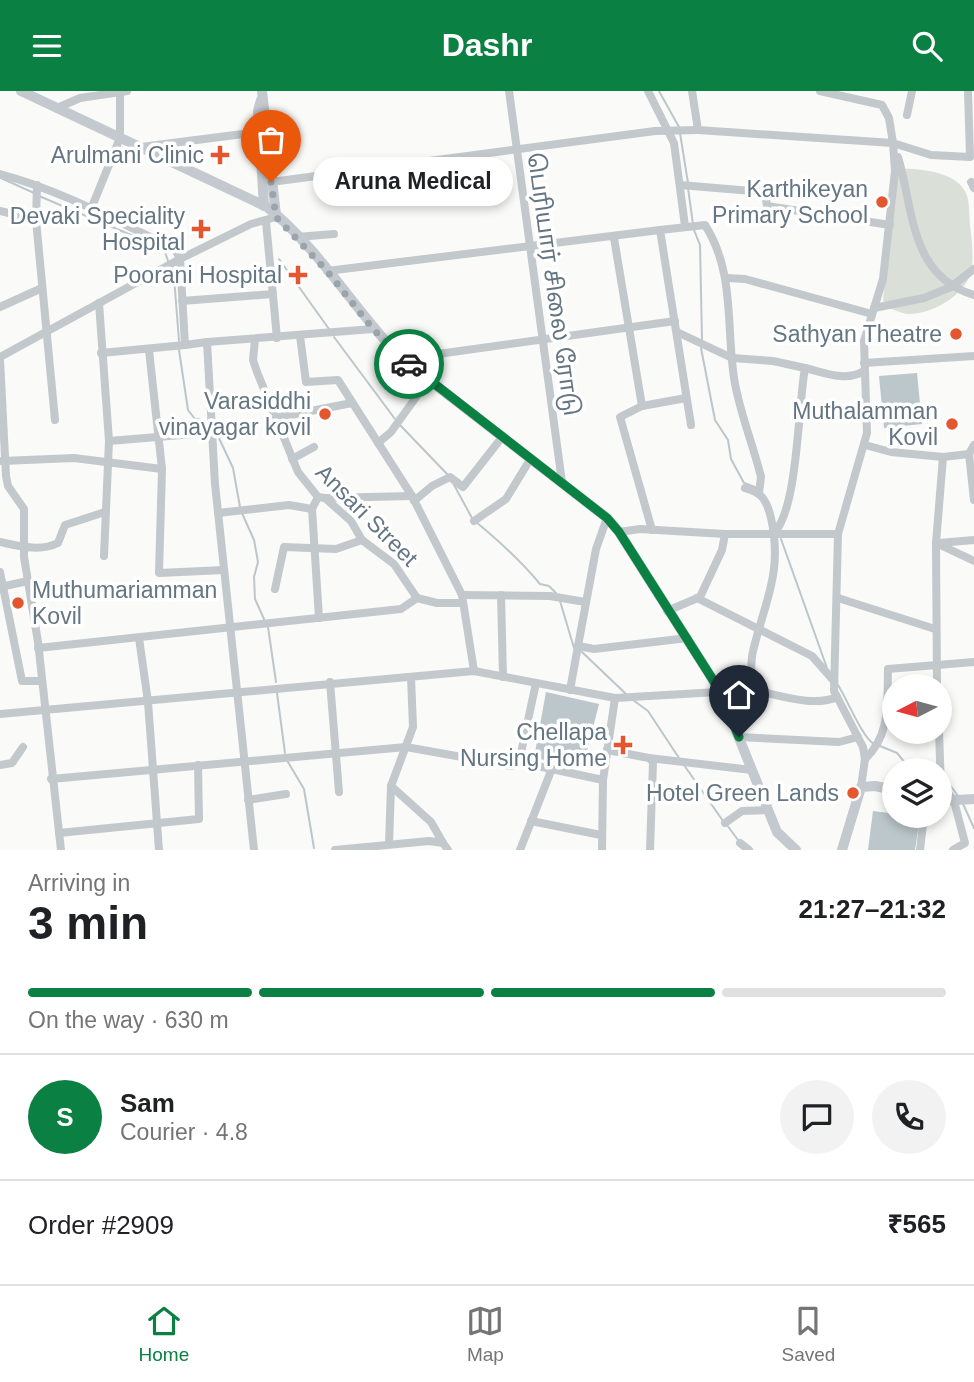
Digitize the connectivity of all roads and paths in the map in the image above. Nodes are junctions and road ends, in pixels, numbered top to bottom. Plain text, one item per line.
1 (21, 91) edge
2 (120, 91) edge
3 (127, 91) edge
4 (509, 91) edge
5 (648, 91) edge
6 (692, 91) edge
7 (820, 91) edge
8 (912, 91) edge
9 (968, 91) edge
10 (262, 95) edge
11 (57, 108) junction
12 (907, 115) dead end
13 (972, 116) edge
14 (669, 130) junction
15 (698, 130) junction
16 (259, 132) junction
17 (120, 138) junction
18 (893, 143) junction
19 (139, 147) junction
20 (514, 149) junction
21 (0, 174) edge
22 (271, 182) junction
23 (37, 185) junction
24 (680, 185) junction
25 (264, 206) junction
26 (92, 209) junction
27 (0, 211) edge
28 (36, 220) junction
29 (271, 220) junction
30 (686, 225) junction
31 (890, 225) junction
32 (660, 230) junction
33 (334, 234) dead end
34 (297, 237) junction
35 (614, 238) junction
36 (531, 246) junction
37 (180, 259) junction
38 (974, 269) edge
39 (327, 271) junction
40 (727, 278) junction
41 (951, 287) junction
42 (42, 288) junction
43 (273, 294) junction
44 (974, 295) edge
45 (183, 301) junction
46 (99, 303) junction
47 (0, 307) edge
48 (873, 311) junction
49 (675, 321) junction
50 (630, 327) junction
51 (373, 329) junction
52 (47, 330) junction
53 (677, 332) junction
54 (300, 336) junction
55 (278, 338) junction
56 (255, 339) junction
57 (543, 340) junction
58 (207, 342) junction
59 (185, 345) junction
60 (149, 350) junction
61 (101, 353) junction
62 (974, 356) edge
63 (0, 358) edge
64 (732, 358) junction
65 (402, 359) junction
66 (864, 367) junction
67 (805, 368) junction
68 (429, 379) junction
69 (686, 398) junction
70 (352, 403) junction
71 (642, 406) junction
72 (275, 418) junction
73 (55, 420) dead end
74 (198, 422) dead end
75 (691, 425) dead end
76 (503, 436) junction
77 (159, 439) junction
78 (109, 441) junction
79 (378, 443) junction
80 (865, 445) junction
81 (974, 445) edge
82 (314, 447) dead end
83 (969, 454) junction
84 (943, 457) junction
85 (531, 458) junction
86 (292, 459) junction
87 (2, 461) edge
88 (108, 461) junction
89 (972, 465) edge
90 (162, 469) junction
91 (562, 482) junction
92 (745, 488) dead end
93 (759, 493) junction
94 (321, 498) junction
95 (413, 498) junction
96 (974, 500) edge
97 (312, 509) junction
98 (105, 512) junction
99 (218, 513) junction
100 (607, 518) junction
101 (474, 521) dead end
102 (652, 530) junction
103 (619, 532) junction
104 (774, 533) junction
105 (724, 534) junction
106 (838, 534) junction
107 (362, 540) junction
108 (974, 540) edge
109 (0, 542) edge
110 (936, 543) junction
111 (24, 547) junction
112 (314, 548) junction
113 (104, 556) dead end
114 (974, 561) edge
115 (224, 570) junction
116 (0, 572) edge
117 (28, 581) junction
118 (1, 586) edge
119 (275, 589) dead end
120 (501, 595) junction
121 (417, 598) junction
122 (697, 598) junction
123 (838, 598) junction
124 (461, 599) junction
125 (585, 602) junction
126 (667, 611) junction
127 (319, 618) junction
128 (230, 627) junction
129 (761, 629) junction
130 (935, 629) junction
131 (138, 638) junction
132 (688, 638) junction
133 (578, 646) junction
134 (38, 647) junction
135 (974, 662) edge
136 (937, 664) junction
137 (474, 671) junction
138 (937, 674) edge
139 (411, 677) junction
140 (503, 677) junction
141 (41, 681) junction
142 (834, 681) junction
143 (330, 682) junction
144 (536, 683) junction
145 (237, 690) junction
146 (570, 690) junction
147 (752, 690) junction
148 (720, 691) junction
149 (837, 697) junction
150 (615, 698) junction
151 (148, 702) junction
152 (43, 711) junction
153 (0, 714) edge
154 (739, 737) junction
155 (858, 737) junction
156 (23, 747) dead end
157 (406, 747) junction
158 (607, 750) junction
159 (337, 752) junction
160 (649, 758) junction
161 (865, 759) junction
162 (244, 761) junction
163 (519, 762) junction
164 (0, 765) edge
165 (198, 765) junction
166 (152, 770) junction
167 (752, 770) junction
168 (551, 771) junction
169 (51, 779) junction
170 (603, 780) junction
171 (391, 786) junction
172 (861, 787) junction
173 (882, 787) edge
174 (339, 792) dead end
175 (286, 794) dead end
176 (974, 799) edge
177 (248, 800) junction
178 (954, 801) joint
179 (769, 810) junction
180 (531, 821) junction
181 (725, 823) dead end
182 (157, 825) junction
183 (923, 828) edge
184 (59, 833) junction
185 (601, 835) junction
186 (740, 843) dead end
187 (965, 843) junction
188 (389, 844) junction
189 (412, 846) edge
190 (446, 847) edge
191 (974, 849) edge
192 (61, 850) edge
193 (159, 850) edge
194 (254, 850) edge
195 (335, 850) edge
196 (520, 850) edge
197 (602, 850) edge
198 (650, 850) edge
199 (750, 850) edge
200 (796, 850) edge
201 (842, 850) edge
202 (920, 850) edge
203 (953, 850) edge

1 - 11 main road
2 - 3 street
2 - 11 street
2 - 17 street
4 - 20 street, பெரியார் சிலை ரோடு
5 - 14 street
6 - 15 street
7 - 18 street
8 - 12 street
9 - 13 street
10 - 16 main road
10 - 22 main road
11 - 17 main road
13 - 18 street
14 - 15 street
14 - 20 street
14 - 24 street
15 - 18 street
16 - 19 street
16 - 25 main road
17 - 19 main road
17 - 26 street
18 - 31 street
18 - 41 street
19 - 25 main road
20 - 22 street
20 - 36 street, பெரியார் சிலை ரோடு
21 - 23 street
22 - 29 main road
23 - 26 street
23 - 28 street
24 - 30 street
24 - 31 street
25 - 29 main road
26 - 37 street
27 - 28 street
28 - 42 street
29 - 34 main road
29 - 37 street
29 - 43 street
30 - 32 street
30 - 40 street
31 - 48 street
32 - 35 street
32 - 49 street
33 - 34 street
34 - 39 main road
35 - 36 street
35 - 50 street
36 - 39 street
36 - 57 street, பெரியார் சிலை ரோடு
37 - 45 street
37 - 46 street
38 - 41 street
39 - 51 main road
40 - 48 street
40 - 64 street
41 - 44 street
41 - 48 street
42 - 47 street
42 - 52 street
43 - 45 street
43 - 55 street
45 - 59 street
46 - 52 street
46 - 61 street
48 - 66 street
49 - 50 street
49 - 53 street
50 - 57 street
50 - 71 street
51 - 54 street
51 - 65 main road
52 - 63 street
52 - 73 street
53 - 64 street
53 - 69 street
54 - 55 street
54 - 70 street
55 - 56 street
56 - 58 street
56 - 72 street, Ansari Street
57 - 65 street
57 - 91 street, பெரியார் சிலை ரோடு
58 - 59 street
58 - 99 street
59 - 60 street
60 - 61 street
60 - 77 street
61 - 78 street
62 - 66 street
63 - 87 street
64 - 67 street
64 - 93 street
65 - 68 main road
66 - 67 street
66 - 80 street
67 - 104 street
68 - 76 main road
68 - 79 street
69 - 71 street
69 - 75 street
70 - 72 street
70 - 79 street
71 - 102 street
72 - 86 street, Ansari Street
74 - 77 street
76 - 85 main road
76 - 95 street
77 - 78 street
77 - 90 street
78 - 88 street
79 - 95 street
80 - 84 street
80 - 106 street
81 - 83 street
82 - 86 street
83 - 84 street
83 - 89 street
84 - 110 street
85 - 91 main road
85 - 101 street
86 - 94 street, Ansari Street
87 - 88 street
87 - 111 street
88 - 90 street
88 - 98 street
89 - 96 street
90 - 115 street
91 - 100 main road
92 - 93 street
93 - 104 street
94 - 95 street
94 - 97 street
94 - 107 street, Ansari Street
95 - 124 street
97 - 99 street
97 - 112 street
98 - 111 street
98 - 113 street
99 - 115 street
100 - 103 main road
100 - 125 street
102 - 103 street
102 - 105 street
103 - 126 main road
104 - 105 street
104 - 106 street
104 - 129 street
105 - 122 street
106 - 123 street
107 - 112 street
107 - 121 street, Ansari Street
108 - 110 street
109 - 111 street
110 - 114 street
110 - 130 street
111 - 117 street
112 - 119 street
112 - 127 street
115 - 128 street
116 - 118 street
117 - 118 street
117 - 134 street
118 - 141 street
120 - 124 street
120 - 125 street
120 - 140 street
121 - 124 street
121 - 127 street
122 - 126 street
122 - 129 street
123 - 130 street
123 - 142 street
124 - 137 street
125 - 133 street
126 - 132 main road
127 - 128 street
128 - 131 street
128 - 145 street
129 - 142 street
129 - 147 street
130 - 136 street
131 - 134 street
131 - 151 street
132 - 133 street
132 - 148 main road
133 - 146 street
134 - 141 street
135 - 136 street
136 - 138 street
136 - 161 street
137 - 139 street
137 - 140 street
139 - 143 street
139 - 157 street
140 - 144 street
141 - 152 street
142 - 149 street
143 - 145 street
143 - 159 street
144 - 146 street
144 - 163 street
145 - 151 street
145 - 162 street
146 - 150 street
147 - 148 street
147 - 149 street
148 - 150 street
148 - 154 main road
149 - 155 street
150 - 158 street
151 - 152 street
151 - 166 street
152 - 153 street
152 - 169 street
154 - 155 street
154 - 167 main road
155 - 161 street
156 - 164 street
157 - 159 street
157 - 163 street
157 - 171 street
158 - 160 street
158 - 170 street
159 - 162 street
159 - 174 street
160 - 167 street
160 - 198 street
161 - 172 street
162 - 165 street
162 - 177 street
163 - 168 street
165 - 166 street
165 - 182 street
166 - 169 street
166 - 182 street
167 - 179 main road
168 - 170 street
168 - 180 street
169 - 184 street
170 - 185 street
171 - 188 street
171 - 190 street
172 - 173 main road
172 - 201 main road
175 - 177 street
176 - 178 main road
177 - 194 street
178 - 187 street
179 - 181 street
179 - 200 main road
180 - 185 street
180 - 196 street
182 - 184 street
182 - 193 street
183 - 202 street
184 - 192 street
185 - 197 street
186 - 199 street
187 - 191 street
187 - 203 street
188 - 189 street
188 - 195 street
189 - 190 street

